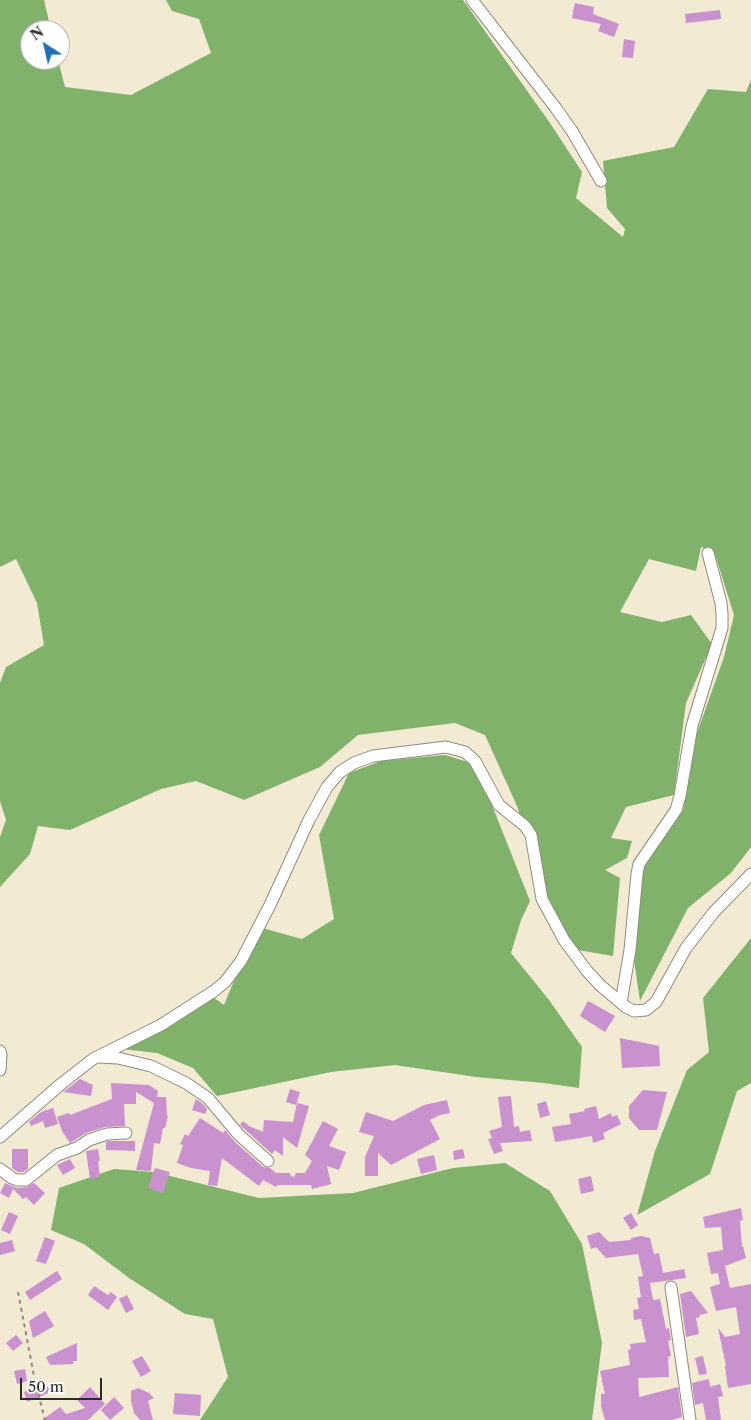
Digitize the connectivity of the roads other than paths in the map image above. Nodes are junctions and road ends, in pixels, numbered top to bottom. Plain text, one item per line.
1 (472, 0) edge
2 (601, 181) dead end
3 (708, 553) dead end
4 (751, 874) edge
5 (620, 1003) junction
6 (0, 1051) edge
7 (98, 1057) junction
8 (0, 1070) edge
9 (126, 1133) dead end
10 (0, 1137) edge
11 (268, 1161) dead end
12 (0, 1170) edge
13 (671, 1287) dead end
14 (690, 1420) edge

1 - 2 street
3 - 5 street
4 - 5 street
5 - 7 street
6 - 8 street
7 - 10 street
7 - 11 street
9 - 12 street
13 - 14 street

